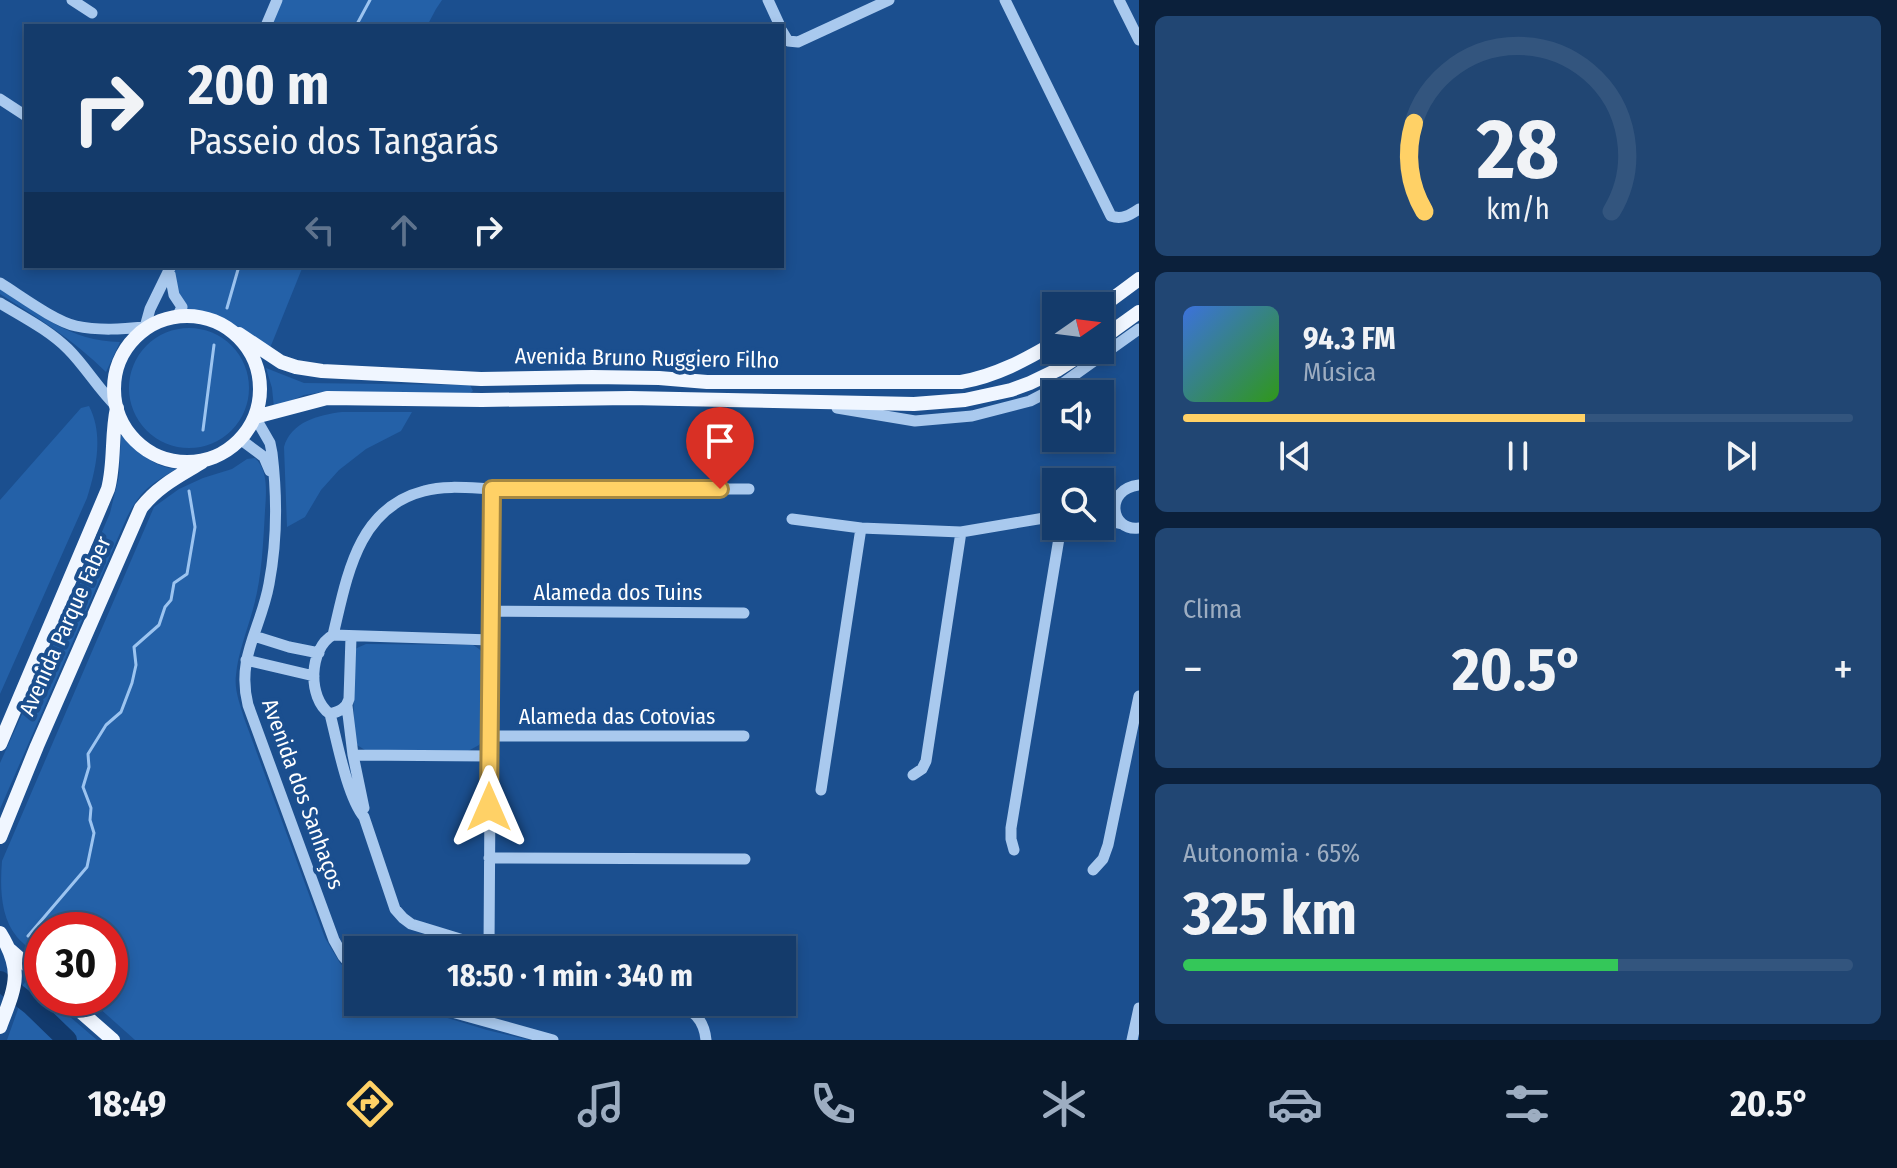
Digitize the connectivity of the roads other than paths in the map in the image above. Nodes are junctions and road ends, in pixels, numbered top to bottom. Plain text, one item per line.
1 (72, 0) edge
2 (277, 0) edge
3 (768, 0) edge
4 (889, 0) edge
5 (1005, 0) edge
6 (1119, 0) edge
7 (92, 13) dead end
8 (267, 24) edge
9 (779, 24) edge
10 (784, 34) edge
11 (1139, 40) edge
12 (0, 99) edge
13 (24, 115) edge
14 (1139, 209) edge
15 (170, 268) edge
16 (171, 268) edge
17 (1139, 279) edge
18 (0, 283) edge
19 (1114, 298) edge
20 (0, 303) edge
21 (1139, 312) edge
22 (177, 317) junction
23 (1114, 326) edge
24 (145, 327) junction
25 (1139, 329) edge
26 (239, 334) junction
27 (1042, 351) edge
28 (1066, 364) edge
29 (481, 379) junction
30 (482, 400) junction
31 (809, 403) junction
32 (117, 407) junction
33 (255, 417) junction
34 (240, 439) junction
35 (206, 460) junction
36 (273, 479) junction
37 (1139, 485) edge
38 (492, 489) junction
39 (749, 489) dead end
40 (1117, 496) junction
41 (1114, 497) edge
42 (1042, 518) edge
43 (792, 519) dead end
44 (1114, 523) edge
45 (861, 528) junction
46 (1134, 528) edge
47 (961, 532) junction
48 (1059, 540) edge
49 (492, 611) junction
50 (744, 613) dead end
51 (333, 635) junction
52 (254, 636) junction
53 (351, 637) junction
54 (491, 640) junction
55 (319, 653) junction
56 (246, 660) junction
57 (314, 676) junction
58 (1139, 696) edge
59 (347, 706) junction
60 (330, 714) junction
61 (490, 736) junction
62 (744, 736) dead end
63 (0, 744) edge
64 (353, 755) junction
65 (489, 756) junction
66 (913, 775) dead end
67 (821, 790) dead end
68 (364, 817) junction
69 (0, 837) edge
70 (1014, 850) dead end
71 (489, 858) junction
72 (745, 859) dead end
73 (1093, 870) dead end
74 (0, 933) edge
75 (450, 936) edge
76 (492, 936) edge
77 (8, 952) edge
78 (344, 957) edge
79 (24, 964) edge
80 (1139, 1008) edge
81 (86, 1016) edge
82 (466, 1016) edge
83 (698, 1016) edge
84 (0, 1027) edge
85 (113, 1040) edge
86 (553, 1040) edge
87 (706, 1040) edge
88 (1132, 1040) edge

1 - 7 street
2 - 8 street
3 - 9 street
4 - 10 street
5 - 14 street
6 - 11 street
12 - 13 street
15 - 24 street
16 - 22 street
17 - 19 main road
18 - 24 street
20 - 32 street
21 - 23 main road
22 - 24 main road
22 - 26 main road
24 - 32 main road
25 - 31 street, Avenida Bruno Ruggiero Filho
26 - 29 main road, Avenida Bruno Ruggiero Filho
26 - 33 main road
27 - 29 main road, Avenida Bruno Ruggiero Filho
28 - 31 main road, Avenida Bruno Ruggiero Filho
29 - 30 main road
30 - 31 main road, Avenida Bruno Ruggiero Filho
30 - 33 main road, Avenida Bruno Ruggiero Filho
32 - 35 main road
32 - 63 main road, Avenida Parque Faber
33 - 34 main road
33 - 36 street, Avenida dos Sanhaços
34 - 35 main road
34 - 36 street
35 - 69 main road, Avenida Parque Faber
36 - 52 street, Avenida dos Sanhaços
37 - 40 street
38 - 39 street
38 - 49 street
38 - 51 street
40 - 41 street
40 - 46 street
42 - 47 street
43 - 45 street
44 - 46 street
45 - 47 street
45 - 67 street
47 - 66 street
48 - 70 street
49 - 50 street, Alameda dos Tuins
49 - 54 street
51 - 53 street
51 - 55 street
52 - 55 street
52 - 56 street, Avenida dos Sanhaços
53 - 54 street
53 - 59 street
54 - 61 street
55 - 57 street
56 - 57 street
56 - 78 street, Avenida dos Sanhaços
57 - 60 street
58 - 73 street
59 - 60 street
59 - 64 street
60 - 68 street
61 - 62 street, Alameda das Cotovias
61 - 65 street
64 - 65 street
64 - 68 street
65 - 71 street
68 - 75 street
71 - 72 street
71 - 76 street
74 - 77 main road
77 - 79 main road
77 - 84 main road
80 - 88 street
81 - 85 main road
82 - 86 street
83 - 87 street

